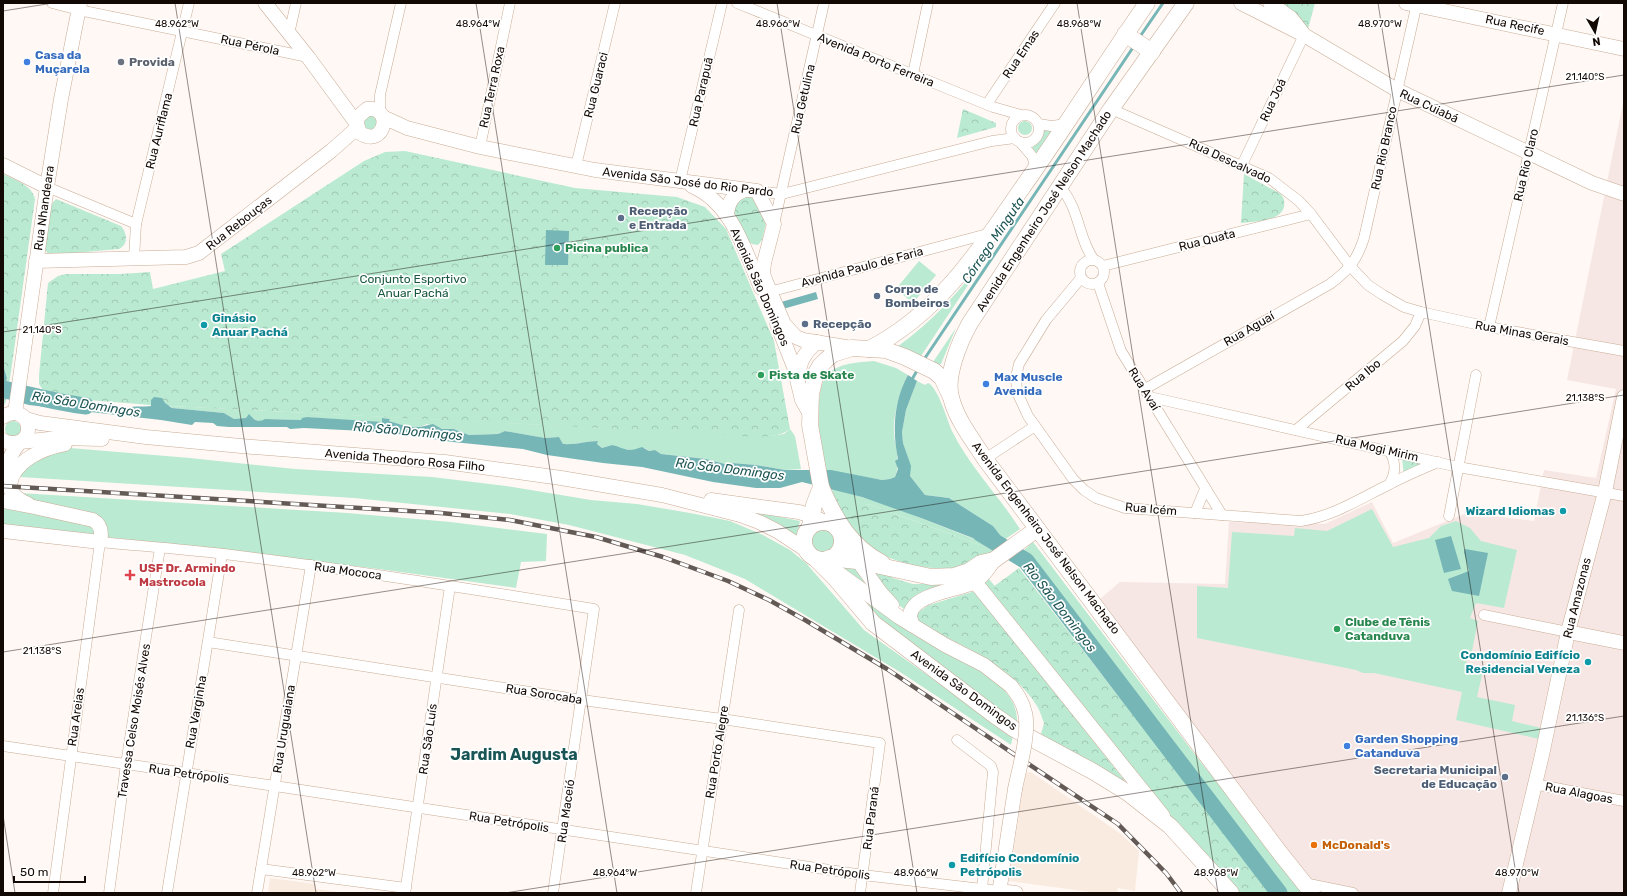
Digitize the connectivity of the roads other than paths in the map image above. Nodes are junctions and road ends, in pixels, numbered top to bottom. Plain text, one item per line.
1 (52, 3) edge
2 (189, 3) edge
3 (265, 3) edge
4 (296, 3) edge
5 (402, 3) edge
6 (510, 3) edge
7 (615, 3) edge
8 (722, 3) edge
9 (737, 3) edge
10 (824, 3) edge
11 (928, 3) edge
12 (1055, 3) edge
13 (1147, 3) edge
14 (1186, 3) edge
15 (1241, 3) edge
16 (1563, 3) edge
17 (1271, 4) edge
18 (1413, 4) edge
19 (79, 6) edge
20 (183, 31) junction
21 (289, 34) junction
22 (1556, 34) junction
23 (1304, 35) junction
24 (817, 36) junction
25 (1138, 43) junction
26 (1624, 49) edge
27 (308, 57) junction
28 (912, 74) junction
29 (1397, 90) junction
30 (990, 106) junction
31 (1111, 109) junction
32 (1021, 115) junction
33 (370, 121) junction
34 (1039, 124) junction
35 (1067, 124) junction
36 (1015, 133) junction
37 (480, 147) junction
38 (1529, 153) junction
39 (3, 165) edge
40 (1242, 165) junction
41 (576, 166) junction
42 (1036, 168) junction
43 (680, 181) junction
44 (47, 187) junction
45 (1061, 188) junction
46 (751, 190) junction
47 (782, 194) junction
48 (1624, 194) edge
49 (1311, 214) junction
50 (727, 215) junction
51 (136, 224) junction
52 (774, 224) junction
53 (991, 233) junction
54 (955, 242) junction
55 (742, 244) junction
56 (768, 246) junction
57 (973, 257) junction
58 (134, 259) junction
59 (36, 261) junction
60 (1089, 261) junction
61 (1103, 266) junction
62 (1350, 266) junction
63 (1081, 278) junction
64 (1098, 283) junction
65 (769, 292) junction
66 (1421, 312) junction
67 (1489, 327) junction
68 (818, 342) junction
69 (852, 348) junction
70 (869, 349) junction
71 (1624, 351) edge
72 (1476, 375) dead end
73 (799, 385) junction
74 (1147, 393) junction
75 (950, 395) junction
76 (1624, 397) edge
77 (15, 413) edge
78 (810, 420) junction
79 (1035, 426) junction
80 (1296, 430) junction
81 (146, 437) junction
82 (97, 439) junction
83 (3, 440) edge
84 (20, 442) junction
85 (3, 446) edge
86 (1390, 452) junction
87 (8, 459) junction
88 (985, 459) junction
89 (1438, 462) junction
90 (1458, 467) junction
91 (1390, 483) junction
92 (821, 487) junction
93 (5, 489) edge
94 (1205, 489) junction
95 (1604, 492) junction
96 (662, 495) junction
97 (1624, 496) edge
98 (1195, 513) junction
99 (1222, 515) junction
100 (1449, 516) dead end
101 (815, 521) junction
102 (3, 531) edge
103 (1031, 533) junction
104 (843, 540) junction
105 (100, 542) junction
106 (160, 548) junction
107 (222, 554) junction
108 (818, 557) junction
109 (994, 560) junction
110 (857, 562) junction
111 (311, 566) junction
112 (892, 568) junction
113 (975, 582) junction
114 (450, 586) junction
115 (594, 609) joint
116 (739, 610) dead end
117 (1484, 615) dead end
118 (912, 625) junction
119 (1568, 632) junction
120 (208, 642) junction
121 (1624, 643) edge
122 (295, 655) junction
123 (437, 677) junction
124 (582, 700) junction
125 (722, 719) junction
126 (957, 740) dead end
127 (880, 743) joint
128 (3, 746) edge
129 (70, 756) junction
130 (126, 764) junction
131 (185, 774) junction
132 (1534, 784) junction
133 (275, 786) junction
134 (1624, 801) edge
135 (418, 808) junction
136 (1170, 826) junction
137 (563, 830) junction
138 (702, 851) junction
139 (261, 869) junction
140 (863, 875) junction
141 (1308, 888) edge
142 (982, 889) junction
143 (406, 890) edge
144 (999, 892) edge
145 (52, 893) edge
146 (109, 893) edge
147 (167, 893) edge
148 (257, 893) edge
149 (553, 893) edge
150 (696, 893) edge
151 (860, 893) edge
152 (1016, 893) edge
153 (1231, 893) edge
154 (1352, 893) edge
155 (1509, 893) edge

1 - 19 street, Rua Pérola
2 - 20 street, Rua Auriflama
3 - 21 main road, Avenida São José do Rio Pardo
4 - 21 street
5 - 33 street
6 - 37 street, Rua Terra Roxa
7 - 41 street, Rua Guaraci
8 - 43 street, Rua Parapuã
9 - 24 street, Avenida Porto Ferreira
10 - 24 street, Rua Getulina
11 - 28 street
12 - 30 street, Rua Emas
13 - 25 main road, Avenida Engenheiro José Nelson Machado
14 - 25 main road, Avenida Engenheiro José Nelson Machado
15 - 23 main road, Rua Cuiabá
16 - 22 street, Rua Rio Claro
17 - 23 main road
18 - 22 main road, Rua Recife
18 - 29 street, Rua Rio Branco
19 - 20 street, Rua Pérola
19 - 44 main road, Rua Nhandeara
20 - 27 street, Rua Pérola
20 - 51 street, Rua Auriflama
21 - 27 main road, Avenida São José do Rio Pardo
22 - 26 main road, Rua Recife
22 - 38 street, Rua Rio Claro
23 - 29 main road, Rua Cuiabá
23 - 40 street, Rua Joá
24 - 28 street, Avenida Porto Ferreira
24 - 47 street, Rua Getulina
25 - 31 main road, Avenida Engenheiro José Nelson Machado
25 - 35 main road, Avenida Engenheiro José Nelson Machado
27 - 33 main road, Avenida São José do Rio Pardo
28 - 30 street, Avenida Porto Ferreira
29 - 38 main road, Rua Cuiabá
29 - 62 street, Rua Rio Branco
30 - 32 street, Avenida Porto Ferreira
30 - 36 street, Avenida Porto Ferreira
31 - 40 street, Rua Descalvado
31 - 45 main road, Avenida Engenheiro José Nelson Machado
32 - 34 street
32 - 36 street
33 - 37 main road, Avenida São José do Rio Pardo
33 - 58 main road, Rua Rebouças
34 - 35 street
34 - 36 street
35 - 42 main road, Avenida Engenheiro José Nelson Machado
36 - 42 street, Avenida Porto Ferreira
36 - 47 street, Avenida São José do Rio Pardo
37 - 41 main road, Avenida São José do Rio Pardo
38 - 48 main road, Rua Cuiabá
38 - 67 street, Rua Rio Claro
39 - 44 main road
40 - 49 street, Rua Descalvado
41 - 43 main road, Avenida São José do Rio Pardo
42 - 53 main road, Avenida Engenheiro José Nelson Machado
43 - 46 main road, Avenida São José do Rio Pardo
43 - 50 main road, Avenida São Domingos
44 - 51 street
44 - 59 main road, Rua Nhandeara
45 - 60 street
45 - 75 main road, Avenida Engenheiro José Nelson Machado
46 - 47 street, Avenida São José do Rio Pardo
46 - 50 main road
46 - 52 main road
47 - 52 street, Avenida São Domingos
49 - 61 street, Rua Quata
49 - 62 street, Rua Descalvado
50 - 55 main road, Avenida São Domingos
51 - 58 street, Rua Auriflama
52 - 56 main road, Avenida São Domingos
53 - 54 street, Avenida Paulo de Faria
53 - 57 main road, Avenida Engenheiro José Nelson Machado
54 - 57 street
54 - 65 street, Avenida Paulo de Faria
55 - 56 main road
55 - 73 main road, Avenida São Domingos
56 - 65 main road, Avenida São Domingos
57 - 70 main road, Avenida Engenheiro José Nelson Machado
58 - 59 main road, Rua Rebouças
59 - 77 main road, Rua Nhandeara
60 - 61 street
60 - 63 street
61 - 64 street
62 - 66 street, Rua Descalvado
62 - 74 street, Rua Aguaí
63 - 64 street
63 - 79 street, Rua Icém
64 - 74 street, Rua Avaí
65 - 68 main road, Avenida São Domingos
66 - 67 street, Rua Minas Gerais
66 - 80 street, Rua Ibo
67 - 71 street, Rua Minas Gerais
68 - 69 main road, Avenida São Domingos
68 - 73 main road
69 - 70 main road
69 - 78 main road
70 - 75 main road
72 - 90 street
73 - 78 main road, Avenida São Domingos
74 - 80 street, Rua Mogi Mirim
74 - 94 street, Rua Avaí
75 - 88 main road, Avenida Engenheiro José Nelson Machado
76 - 95 main road, Rua Amazonas
77 - 81 main road, Avenida Theodoro Rosa Filho
77 - 84 main road, Rua Nhandeara
78 - 92 main road
79 - 88 street
79 - 98 street, Rua Icém
80 - 86 street, Rua Mogi Mirim
81 - 82 main road, Avenida Theodoro Rosa Filho
81 - 96 main road, Avenida Theodoro Rosa Filho
82 - 84 main road, Avenida Theodoro Rosa Filho
82 - 93 main road
83 - 84 main road, Avenida Theodoro Rosa Filho
84 - 87 main road, Rua Nhandeara
85 - 87 main road
86 - 89 street, Rua Mogi Mirim
86 - 91 street
87 - 93 main road
88 - 103 main road, Avenida Engenheiro José Nelson Machado
89 - 90 street, Rua Mogi Mirim
89 - 91 street, Rua Icém
90 - 95 street, Rua Mogi Mirim
90 - 100 street
91 - 99 street, Rua Icém
92 - 101 main road
92 - 112 main road
93 - 105 main road
94 - 98 street
94 - 99 street, Rua Avaí
95 - 97 street, Rua Mogi Mirim
95 - 119 main road, Rua Amazonas
96 - 101 main road, Avenida Theodoro Rosa Filho
96 - 108 main road, Avenida Theodoro Rosa Filho
98 - 99 street, Rua Icém
101 - 104 main road
101 - 108 main road
102 - 105 main road, Rua Mococa
103 - 109 main road
103 - 141 main road, Avenida Engenheiro José Nelson Machado
104 - 108 main road
104 - 110 main road
105 - 106 street, Rua Mococa
105 - 129 street, Rua Areias
106 - 107 street, Rua Mococa
106 - 130 street, Travessa Celso Moisés Alves
107 - 111 street, Rua Mococa
107 - 120 street, Rua Varginha
108 - 110 main road
108 - 118 main road, Avenida Theodoro Rosa Filho
108 - 136 main road, Avenida São Domingos
109 - 112 main road
109 - 113 main road
110 - 112 main road
110 - 118 main road
111 - 114 street, Rua Mococa
111 - 122 street, Rua Uruguaiana
113 - 118 main road
113 - 136 main road, Avenida São Domingos
114 - 115 street, Rua Mococa
114 - 123 street, Rua São Luís
115 - 124 street, Rua Maceió
116 - 125 street, Rua Porto Alegre
117 - 119 street
118 - 144 main road, Avenida Theodoro Rosa Filho, bridge
119 - 121 main road
119 - 132 main road, Rua Amazonas
120 - 122 street, Rua Sorocaba
120 - 131 street, Rua Varginha
122 - 123 street, Rua Sorocaba
122 - 133 street, Rua Uruguaiana
123 - 124 street, Rua Sorocaba
123 - 135 street, Rua São Luís
124 - 125 street, Rua Sorocaba
124 - 137 street, Rua Maceió
125 - 127 street, Rua Sorocaba
125 - 138 street, Rua Porto Alegre
126 - 142 street
127 - 140 street, Rua Paraná
128 - 129 street, Rua Petrópolis
129 - 130 street, Rua Petrópolis
129 - 145 street, Rua Areias
130 - 131 street, Rua Petrópolis
130 - 146 street, Travessa Celso Moisés Alves
131 - 133 street, Rua Petrópolis
131 - 147 street, Rua Varginha
132 - 134 street, Rua Alagoas
132 - 155 main road, Rua Amazonas
133 - 135 street, Rua Petrópolis
133 - 139 street, Rua Uruguaiana
135 - 137 street, Rua Petrópolis
135 - 143 street, Rua São Luís
136 - 153 main road, Avenida São Domingos
137 - 138 street, Rua Petrópolis
137 - 149 street, Rua Maceió
138 - 140 street, Rua Petrópolis
138 - 150 street, Rua Porto Alegre
139 - 143 street
139 - 148 street, Rua Uruguaiana
140 - 142 street, Rua Petrópolis
140 - 151 street, Rua Paraná
141 - 154 street
142 - 144 street, Rua Petrópolis
144 - 152 main road, Rua Petrópolis

